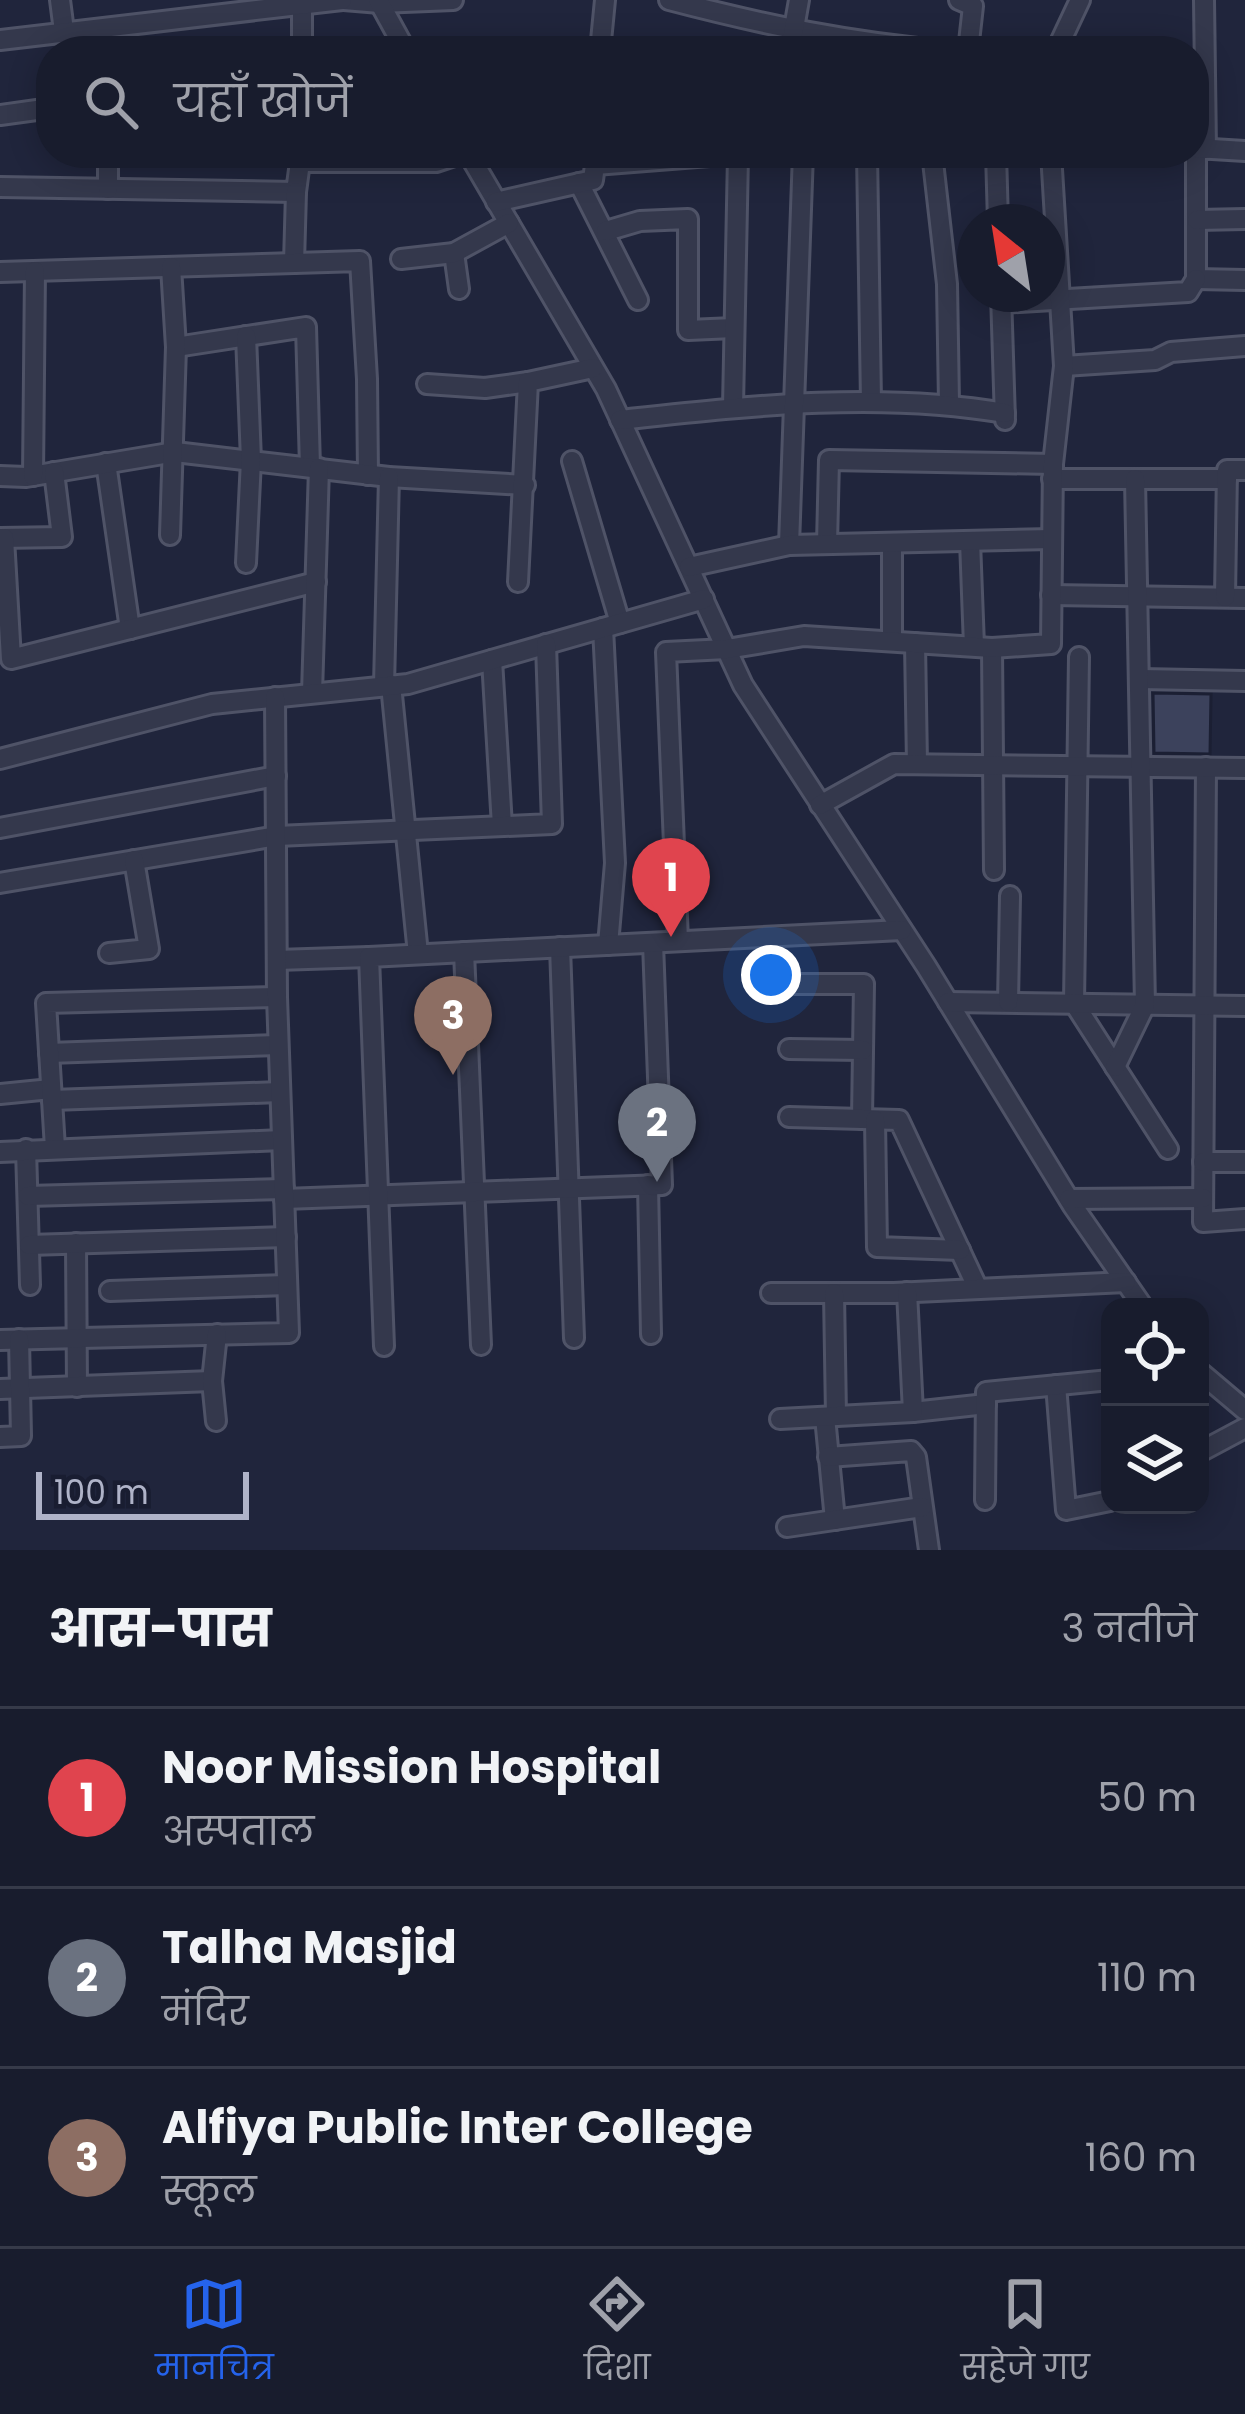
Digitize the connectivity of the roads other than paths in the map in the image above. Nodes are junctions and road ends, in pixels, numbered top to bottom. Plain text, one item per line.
1 (60, 0) edge
2 (343, 0) edge
3 (453, 0) edge
4 (605, 0) edge
5 (669, 0) edge
6 (799, 0) edge
7 (959, 0) edge
8 (1081, 0) edge
9 (1204, 0) edge
10 (379, 2) edge
11 (302, 4) junction
12 (700, 4) edge
13 (0, 26) edge
14 (64, 31) junction
15 (302, 36) edge
16 (398, 36) edge
17 (601, 36) edge
18 (780, 36) edge
19 (793, 36) edge
20 (970, 36) edge
21 (1063, 36) edge
22 (1203, 36) edge
23 (1, 40) edge
24 (36, 110) edge
25 (0, 115) edge
26 (1209, 149) edge
27 (1245, 151) edge
28 (108, 168) edge
29 (299, 168) edge
30 (475, 168) edge
31 (593, 168) edge
32 (742, 168) edge
33 (802, 168) edge
34 (867, 168) edge
35 (934, 168) edge
36 (996, 168) edge
37 (1052, 168) edge
38 (1198, 168) edge
39 (579, 183) junction
40 (0, 188) edge
41 (108, 189) junction
42 (296, 192) junction
43 (496, 202) junction
44 (997, 204) edge
45 (1054, 204) edge
46 (1245, 219) edge
47 (1197, 220) junction
48 (508, 223) junction
49 (606, 231) junction
50 (454, 253) junction
51 (401, 259) dead end
52 (294, 263) junction
53 (171, 266) junction
54 (35, 271) junction
55 (0, 272) edge
56 (1245, 280) edge
57 (1192, 286) junction
58 (459, 289) dead end
59 (1065, 299) edge
60 (638, 300) dead end
61 (1001, 312) edge
62 (1061, 312) edge
63 (734, 328) junction
64 (246, 336) junction
65 (176, 346) junction
66 (1245, 346) edge
67 (1064, 366) junction
68 (593, 368) junction
69 (528, 382) junction
70 (428, 385) dead end
71 (794, 401) junction
72 (871, 402) junction
73 (949, 403) junction
74 (733, 407) junction
75 (620, 420) junction
76 (175, 452) junction
77 (251, 460) junction
78 (572, 461) dead end
79 (106, 463) junction
80 (315, 468) junction
81 (1053, 471) junction
82 (54, 472) junction
83 (368, 475) junction
84 (1236, 475) edge
85 (0, 476) edge
86 (33, 476) junction
87 (389, 477) junction
88 (1136, 479) junction
89 (525, 485) junction
90 (170, 535) dead end
91 (2, 538) edge
92 (1052, 539) junction
93 (970, 541) junction
94 (892, 543) junction
95 (827, 544) junction
96 (789, 545) junction
97 (246, 563) dead end
98 (689, 567) junction
99 (316, 582) junction
100 (518, 582) dead end
101 (1052, 595) junction
102 (1135, 596) junction
103 (1235, 597) edge
104 (704, 599) junction
105 (648, 615) junction
106 (612, 626) junction
107 (130, 629) junction
108 (892, 641) junction
109 (915, 643) junction
110 (547, 644) junction
111 (983, 647) junction
112 (727, 650) junction
113 (666, 652) junction
114 (1078, 657) dead end
115 (492, 660) junction
116 (1141, 679) junction
117 (1245, 681) edge
118 (388, 686) junction
119 (312, 693) junction
120 (275, 697) junction
121 (0, 759) edge
122 (917, 764) junction
123 (993, 765) junction
124 (1077, 766) junction
125 (1141, 766) junction
126 (1206, 767) junction
127 (1245, 767) edge
128 (276, 776) junction
129 (820, 805) junction
130 (502, 826) junction
131 (0, 828) edge
132 (408, 830) junction
133 (277, 836) junction
134 (134, 860) junction
135 (994, 870) dead end
136 (0, 883) edge
137 (1010, 896) dead end
138 (902, 930) junction
139 (678, 941) junction
140 (653, 943) junction
141 (608, 945) junction
142 (560, 947) junction
143 (109, 952) dead end
144 (464, 952) junction
145 (418, 954) junction
146 (369, 957) junction
147 (277, 960) junction
148 (795, 984) dead end
149 (277, 998) junction
150 (948, 1002) junction
151 (1008, 1003) junction
152 (1074, 1004) junction
153 (1144, 1004) junction
154 (1205, 1006) junction
155 (1245, 1006) edge
156 (278, 1045) junction
157 (789, 1049) dead end
158 (863, 1050) junction
159 (49, 1053) junction
160 (1115, 1067) junction
161 (280, 1092) junction
162 (0, 1094) edge
163 (51, 1095) junction
164 (789, 1117) dead end
165 (868, 1119) junction
166 (282, 1140) junction
167 (55, 1148) junction
168 (26, 1149) junction
169 (1168, 1149) dead end
170 (0, 1151) edge
171 (1204, 1162) junction
172 (1245, 1162) edge
173 (649, 1185) junction
174 (568, 1188) junction
175 (474, 1192) junction
176 (284, 1194) junction
177 (28, 1196) junction
178 (378, 1196) junction
179 (1203, 1198) junction
180 (1069, 1199) junction
181 (1245, 1219) edge
182 (286, 1237) junction
183 (76, 1243) junction
184 (29, 1245) junction
185 (960, 1250) junction
186 (1126, 1282) junction
187 (30, 1285) dead end
188 (287, 1285) junction
189 (978, 1289) junction
190 (110, 1291) dead end
191 (907, 1292) junction
192 (771, 1293) dead end
193 (833, 1293) junction
194 (1137, 1298) edge
195 (217, 1334) junction
196 (651, 1334) dead end
197 (77, 1338) junction
198 (574, 1338) dead end
199 (9, 1340) edge
200 (481, 1345) dead end
201 (384, 1346) dead end
202 (1209, 1380) edge
203 (212, 1381) junction
204 (1101, 1381) edge
205 (1056, 1385) junction
206 (77, 1387) junction
207 (10, 1389) edge
208 (986, 1404) junction
209 (1245, 1410) edge
210 (913, 1412) junction
211 (831, 1416) junction
212 (780, 1419) dead end
213 (216, 1421) dead end
214 (1245, 1428) edge
215 (0, 1437) edge
216 (1209, 1447) edge
217 (829, 1457) junction
218 (985, 1500) dead end
219 (1101, 1503) edge
220 (922, 1507) junction
221 (835, 1520) junction
222 (787, 1527) dead end
223 (928, 1550) edge

1 - 14 street
2 - 10 street
2 - 11 street
3 - 10 street
4 - 17 street
5 - 12 street
6 - 19 street
7 - 20 street
8 - 21 street
9 - 22 street
10 - 16 street
11 - 14 street
11 - 15 street
12 - 18 street
13 - 23 street
14 - 23 street
24 - 25 street
26 - 27 street
28 - 41 street
29 - 42 street
30 - 43 street
31 - 39 street
32 - 63 street
33 - 71 street
34 - 72 street
35 - 73 street
36 - 44 street
37 - 45 street
38 - 47 street
39 - 43 street
39 - 49 street
40 - 41 street
41 - 42 street
42 - 52 street
43 - 48 street
46 - 47 street
47 - 57 street
48 - 50 street
48 - 68 street
49 - 60 street
49 - 63 street
50 - 51 street
50 - 58 street
52 - 53 street
52 - 83 street
53 - 54 street
53 - 65 street
54 - 55 street
54 - 86 street
56 - 57 street
57 - 59 street
61 - 73 street
62 - 67 street
63 - 74 street
64 - 65 street
64 - 77 street
64 - 80 street
65 - 76 street
66 - 67 street
67 - 81 street
68 - 69 street
68 - 75 street
69 - 70 street
69 - 89 street
71 - 72 street
71 - 74 street
71 - 96 street
72 - 73 street
74 - 75 street
75 - 98 street
76 - 77 street
76 - 79 street
76 - 90 street
77 - 80 street
77 - 97 street
78 - 106 street
79 - 82 street
79 - 107 street
80 - 83 street
80 - 99 street
81 - 88 street
81 - 92 street
81 - 95 street
82 - 86 street
82 - 91 street
83 - 87 street
84 - 88 street
84 - 103 street
85 - 86 street
87 - 89 street
87 - 118 street
88 - 102 street
89 - 100 street
91 - 107 street
92 - 93 street
92 - 101 street
93 - 94 street
93 - 111 street
94 - 95 street
94 - 108 street
95 - 96 street
96 - 98 street
98 - 104 street
99 - 107 street
99 - 119 street
101 - 102 street
101 - 111 street
102 - 103 street
102 - 116 street
104 - 105 street
104 - 112 street
105 - 106 street
105 - 113 street
106 - 110 street
106 - 141 street
108 - 109 street
108 - 112 street
109 - 111 street
109 - 122 street
110 - 115 street
110 - 130 street
111 - 123 street
112 - 113 street
112 - 129 street
113 - 139 street
114 - 124 street
115 - 118 street
115 - 130 street
116 - 117 street
116 - 125 street
118 - 119 street
118 - 132 street
119 - 120 street
120 - 121 street
120 - 128 street
122 - 123 street
122 - 129 street
123 - 124 street
123 - 135 street
124 - 125 street
124 - 152 street
125 - 126 street
125 - 153 street
126 - 127 street
126 - 154 street
128 - 131 street
128 - 133 street
129 - 138 street
130 - 132 street
132 - 133 street
132 - 145 street
133 - 134 street
133 - 147 street
134 - 136 street
134 - 143 street
137 - 151 street
138 - 139 street
138 - 150 street
139 - 140 street
140 - 141 street
140 - 173 street
141 - 142 street
142 - 144 street
142 - 174 street
144 - 145 street
144 - 175 street
145 - 146 street
146 - 147 street
146 - 178 street
147 - 149 street
148 - 158 street
149 - 156 street
149 - 159 street
150 - 151 street
150 - 180 street
151 - 152 street
152 - 153 street
152 - 160 street
153 - 154 street
153 - 160 street
154 - 155 street
154 - 171 street
156 - 159 street
156 - 161 street
157 - 158 street
158 - 165 street
159 - 163 street
160 - 169 street
161 - 163 street
161 - 166 street
162 - 163 street
163 - 167 street
164 - 165 street
165 - 185 street
165 - 185 street
166 - 167 street
166 - 176 street
167 - 168 street
168 - 170 street
168 - 177 street
171 - 172 street
171 - 179 street
173 - 174 street
173 - 196 street
174 - 175 street
174 - 198 street
175 - 178 street
175 - 200 street
176 - 177 street
176 - 178 street
176 - 182 street
177 - 184 street
178 - 201 street
179 - 180 street
179 - 181 street
180 - 186 street
182 - 183 street
182 - 188 street
183 - 184 street
183 - 197 street
184 - 187 street
185 - 189 street
186 - 189 street
186 - 194 street
188 - 190 street
188 - 195 street
189 - 191 street
191 - 193 street
191 - 210 street
192 - 193 street
193 - 211 street
195 - 197 street
195 - 203 street
197 - 199 street
197 - 206 street
199 - 207 street
202 - 209 street
203 - 206 street
203 - 213 street
204 - 205 street
205 - 208 street
205 - 219 street
206 - 207 street
207 - 215 street
208 - 210 street
208 - 218 street
210 - 211 street
211 - 212 street
211 - 217 street
214 - 216 street
217 - 220 street
217 - 221 street
220 - 221 street
220 - 223 street
221 - 222 street

